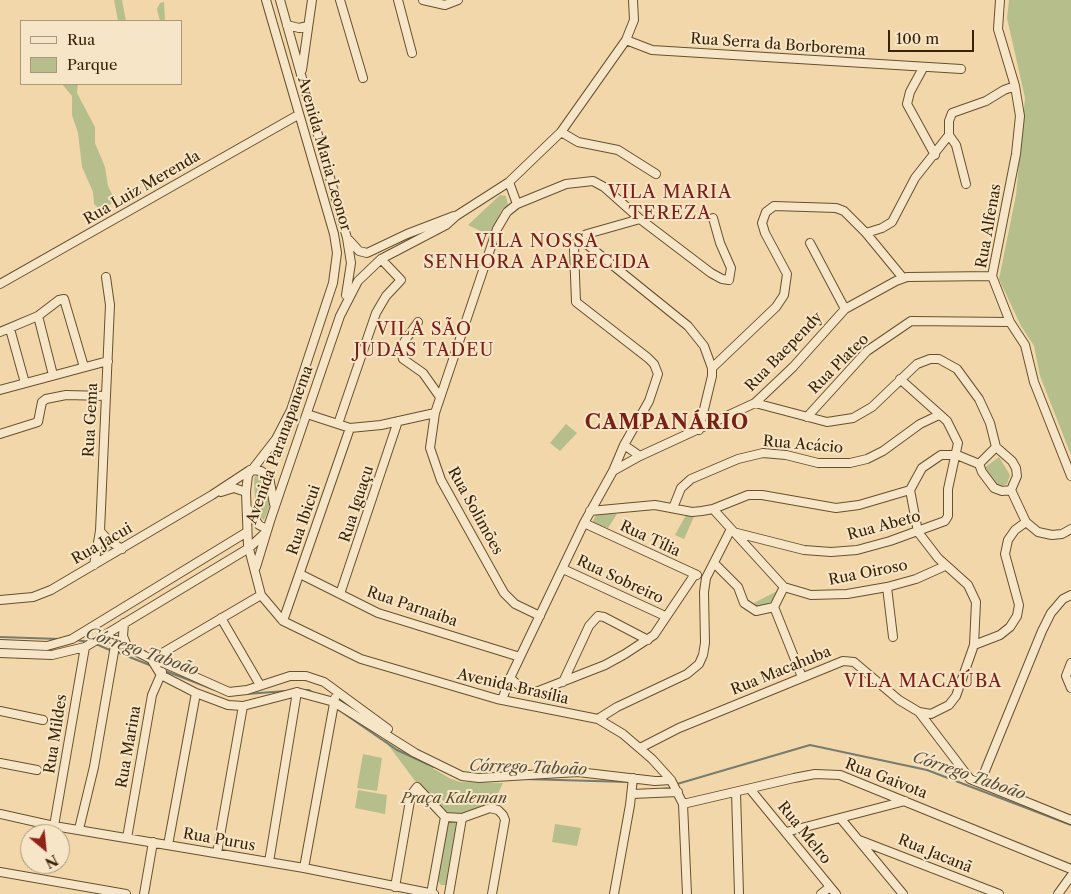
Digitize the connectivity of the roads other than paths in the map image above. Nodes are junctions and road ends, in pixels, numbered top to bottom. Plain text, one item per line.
1 (266, 0) edge
2 (280, 0) edge
3 (312, 0) edge
4 (340, 0) edge
5 (398, 0) edge
6 (423, 0) edge
7 (458, 0) edge
8 (633, 0) edge
9 (1000, 0) edge
10 (287, 25) junction
11 (308, 26) junction
12 (626, 40) junction
13 (412, 53) dead end
14 (923, 68) junction
15 (961, 69) dead end
16 (301, 74) junction
17 (364, 78) dead end
18 (1015, 86) junction
19 (298, 114) junction
20 (561, 132) junction
21 (949, 135) junction
22 (935, 155) junction
23 (656, 174) dead end
24 (328, 176) junction
25 (318, 180) junction
26 (509, 182) junction
27 (966, 184) dead end
28 (517, 204) junction
29 (456, 216) junction
30 (714, 218) dead end
31 (640, 219) junction
32 (866, 233) junction
33 (347, 238) junction
34 (579, 238) junction
35 (810, 243) dead end
36 (381, 259) junction
37 (992, 276) junction
38 (106, 277) dead end
39 (903, 278) junction
40 (0, 284) edge
41 (845, 309) junction
42 (38, 316) junction
43 (322, 316) joint
44 (340, 316) junction
45 (418, 322) dead end
46 (1010, 322) junction
47 (10, 329) junction
48 (0, 332) edge
49 (108, 361) junction
50 (84, 367) junction
51 (712, 368) junction
52 (53, 375) junction
53 (900, 379) junction
54 (25, 384) junction
55 (0, 390) edge
56 (106, 396) junction
57 (440, 397) junction
58 (755, 403) junction
59 (434, 413) junction
60 (307, 414) junction
61 (940, 414) junction
62 (807, 417) junction
63 (398, 421) junction
64 (338, 424) junction
65 (350, 428) junction
66 (699, 430) junction
67 (0, 434) edge
68 (624, 445) junction
69 (996, 447) junction
70 (957, 454) junction
71 (640, 456) junction
72 (979, 464) junction
73 (250, 470) junction
74 (614, 471) junction
75 (1071, 476) edge
76 (910, 490) junction
77 (1010, 490) junction
78 (246, 492) junction
79 (212, 495) junction
80 (275, 506) junction
81 (247, 507) junction
82 (674, 508) junction
83 (713, 509) junction
84 (590, 511) junction
85 (1026, 522) junction
86 (584, 523) junction
87 (1071, 529) edge
88 (732, 530) junction
89 (100, 531) junction
90 (267, 531) junction
91 (247, 532) junction
92 (918, 532) junction
93 (249, 548) junction
94 (122, 549) junction
95 (715, 564) junction
96 (94, 565) junction
97 (946, 566) junction
98 (256, 569) junction
99 (563, 569) junction
100 (300, 574) junction
101 (695, 574) junction
102 (706, 578) junction
103 (784, 587) junction
104 (887, 587) junction
105 (340, 594) junction
106 (261, 595) junction
107 (1071, 595) edge
108 (0, 600) edge
109 (774, 607) junction
110 (540, 616) junction
111 (665, 616) junction
112 (221, 618) junction
113 (283, 621) junction
114 (124, 623) junction
115 (104, 635) junction
116 (894, 637) dead end
117 (116, 640) junction
118 (648, 640) junction
119 (0, 644) edge
120 (974, 645) junction
121 (127, 646) junction
122 (85, 647) junction
123 (0, 654) edge
124 (520, 657) junction
125 (154, 662) junction
126 (1071, 663) edge
127 (165, 664) junction
128 (161, 675) junction
129 (802, 677) junction
130 (510, 678) junction
131 (563, 682) junction
132 (260, 685) junction
133 (1071, 688) edge
134 (336, 691) junction
135 (297, 692) junction
136 (196, 693) junction
137 (502, 700) junction
138 (334, 702) junction
139 (244, 706) junction
140 (0, 711) edge
141 (919, 712) junction
142 (598, 718) junction
143 (43, 720) dead end
144 (640, 748) junction
145 (418, 752) junction
146 (0, 763) edge
147 (36, 770) dead end
148 (633, 778) junction
149 (671, 780) junction
150 (980, 782) junction
151 (750, 789) junction
152 (678, 792) junction
153 (736, 792) junction
154 (632, 794) junction
155 (905, 800) junction
156 (683, 804) junction
157 (0, 814) edge
158 (445, 817) junction
159 (462, 818) junction
160 (841, 819) junction
161 (1071, 820) edge
162 (45, 824) edge
163 (54, 824) edge
164 (70, 828) edge
165 (78, 829) junction
166 (786, 832) junction
167 (127, 838) junction
168 (859, 840) junction
169 (153, 842) junction
170 (168, 845) junction
171 (218, 853) junction
172 (269, 862) junction
173 (304, 868) junction
174 (1071, 868) edge
175 (0, 872) edge
176 (1071, 876) edge
177 (381, 884) junction
178 (395, 887) junction
179 (830, 887) junction
180 (126, 894) edge
181 (144, 894) edge
182 (382, 894) edge
183 (433, 894) edge
184 (449, 894) edge
185 (492, 894) edge
186 (614, 894) edge
187 (687, 894) edge
188 (739, 894) edge
189 (821, 894) edge
190 (836, 894) edge
191 (903, 894) edge
192 (999, 894) edge
193 (1058, 894) edge

1 - 19 street, Avenida Maria Leonor
2 - 10 street, Avenida Maria Leonor
3 - 11 street
4 - 17 street
5 - 13 street
6 - 7 street
8 - 12 street, Avenida Paranapanema
9 - 18 street, Rua Alfenas
10 - 11 street
10 - 16 street, Avenida Maria Leonor
11 - 16 street
12 - 14 street, Rua Serra da Borborema
12 - 20 street, Avenida Paranapanema
14 - 15 street, Rua Serra da Borborema
14 - 22 street
16 - 24 street, Avenida Maria Leonor
18 - 21 street
18 - 37 street, Rua Alfenas
19 - 25 street, Avenida Maria Leonor
19 - 40 street, Rua Luiz Merenda
20 - 23 street
20 - 26 street, Avenida Paranapanema
21 - 22 street
21 - 27 street
22 - 32 street
24 - 25 street
24 - 33 street, Avenida Maria Leonor
25 - 43 street, Avenida Maria Leonor
26 - 28 street
26 - 29 street, Avenida Paranapanema
28 - 31 street
28 - 57 street, Rua Solimões
29 - 33 street, Avenida Paranapanema
29 - 36 street, Avenida Paranapanema
30 - 31 street
31 - 34 street
32 - 39 street
32 - 51 street
33 - 44 street, Avenida Maria Leonor
34 - 51 street
34 - 68 street
35 - 41 street
36 - 44 street, Avenida Paranapanema
36 - 64 street
37 - 39 street, Rua Baependy
37 - 46 street, Rua Alfenas
38 - 49 street, Rua Gema
39 - 41 street, Rua Baependy
41 - 58 street, Rua Baependy
42 - 47 street
42 - 50 street
42 - 52 street
43 - 73 street, Avenida Paranapanema
44 - 60 street, Avenida Paranapanema
45 - 57 street
46 - 62 street, Rua Plateo
46 - 75 street, Rua Alfenas
47 - 48 street
47 - 54 street
49 - 50 street
49 - 56 street, Rua Gema
50 - 52 street
51 - 66 street
52 - 54 street
53 - 61 street
53 - 62 street
53 - 69 street
54 - 55 street
56 - 67 street
56 - 89 street, Rua Gema
57 - 59 street, Rua Solimões
58 - 62 street
58 - 66 street, Rua Baependy
59 - 63 street
59 - 110 street, Rua Solimões
60 - 64 street
60 - 80 street, Avenida Paranapanema
61 - 70 street
61 - 82 street, Rua Acácio
63 - 65 street
63 - 105 street, Rua Iguaçu
64 - 65 street
65 - 100 street, Rua Ibicui
66 - 71 street, Rua Baependy
68 - 71 street
68 - 74 street
69 - 72 street
69 - 77 street
70 - 72 street
70 - 76 street
70 - 92 street, Rua Abeto
71 - 74 street, Rua Baependy
72 - 77 street
73 - 78 street, Avenida Paranapanema
73 - 79 street, Rua Jacui
73 - 80 street
74 - 84 street, Rua Baependy
76 - 83 street
76 - 92 street
77 - 85 street
78 - 79 street, Rua Jacui
78 - 81 street, Avenida Paranapanema
79 - 94 street, Rua Jacui
80 - 90 street, Avenida Paranapanema
81 - 90 street
81 - 91 street, Avenida Paranapanema
82 - 83 street
82 - 84 street
83 - 88 street
84 - 86 street, Rua Baependy
85 - 87 street
85 - 120 street
86 - 99 street, Rua Baependy
86 - 101 street, Rua Tília
88 - 92 street, Rua Abeto
88 - 95 street
88 - 103 street
89 - 94 street
89 - 96 street, Rua Gema
90 - 93 street, Avenida Paranapanema
90 - 98 street, Avenida Brasília
91 - 93 street, Avenida Brasília
91 - 119 street, Avenida Paranapanema
92 - 97 street
93 - 98 street, Avenida Brasília
93 - 114 street, Avenida Paranapanema
94 - 96 street, Rua Jacui
95 - 102 street
95 - 109 street
96 - 108 street, Rua Jacui
97 - 104 street, Rua Oiroso
97 - 120 street
98 - 106 street, Avenida Brasília
99 - 110 street, Rua Baependy
99 - 111 street, Rua Sobreiro
100 - 105 street, Rua Parnaíba
100 - 113 street, Rua Ibicui
101 - 102 street, Rua Tília
101 - 111 street
102 - 142 street
103 - 104 street, Rua Oiroso
103 - 109 street
104 - 116 street
105 - 124 street, Rua Parnaíba
106 - 112 street
106 - 113 street, Avenida Brasília
107 - 150 street
109 - 129 street
110 - 124 street, Rua Baependy
111 - 118 street
112 - 125 street
112 - 132 street
113 - 137 street, Avenida Brasília
114 - 115 street, Avenida Paranapanema
114 - 121 street
115 - 117 street
115 - 122 street, Avenida Paranapanema
117 - 121 street
117 - 165 street
118 - 131 street
118 - 131 street
120 - 141 street
121 - 125 street
122 - 123 street, Avenida Paranapanema
122 - 163 street, Rua Mildes
124 - 130 street, Rua Baependy
125 - 127 street
125 - 128 street
126 - 133 street
127 - 128 street, Rua Marina
127 - 132 street
128 - 136 street
128 - 167 street, Rua Marina
129 - 141 street, Rua Macahuba
129 - 144 street, Rua Macahuba
130 - 131 street
130 - 137 street, Rua Baependy
132 - 134 street
134 - 138 street
134 - 145 street
135 - 138 street
135 - 139 street
135 - 172 street
136 - 139 street
136 - 170 street
137 - 142 street, Avenida Brasília
138 - 145 street
138 - 173 street
139 - 171 street
140 - 143 street
141 - 150 street
142 - 144 street, Avenida Brasília
144 - 149 street, Avenida Brasília
145 - 148 street
146 - 147 street
148 - 149 street
148 - 154 street
149 - 152 street, Avenida Brasília
150 - 161 street
151 - 153 street, Rua Gaivota
151 - 155 street, Rua Gaivota
151 - 166 street, Rua Melro
152 - 154 street
152 - 156 street, Avenida Brasília
153 - 156 street, Rua Gaivota
153 - 188 street
154 - 186 street
155 - 160 street
155 - 174 street, Rua Gaivota
156 - 187 street, Avenida Brasília
157 - 162 street, Rua Purus
158 - 159 street
158 - 178 street
158 - 183 street
159 - 184 street
159 - 185 street
160 - 166 street
160 - 168 street
164 - 165 street, Rua Purus
165 - 167 street, Rua Purus
166 - 179 street, Rua Melro
167 - 169 street, Rua Purus
168 - 191 street
168 - 192 street, Rua Jacanã
169 - 170 street, Rua Purus
169 - 181 street
170 - 171 street, Rua Purus
171 - 172 street, Rua Purus
172 - 173 street, Rua Purus
173 - 177 street, Rua Purus
175 - 180 street
176 - 193 street
177 - 178 street, Rua Purus
177 - 182 street
178 - 183 street, Rua Purus
179 - 189 street
179 - 190 street, Rua Melro

